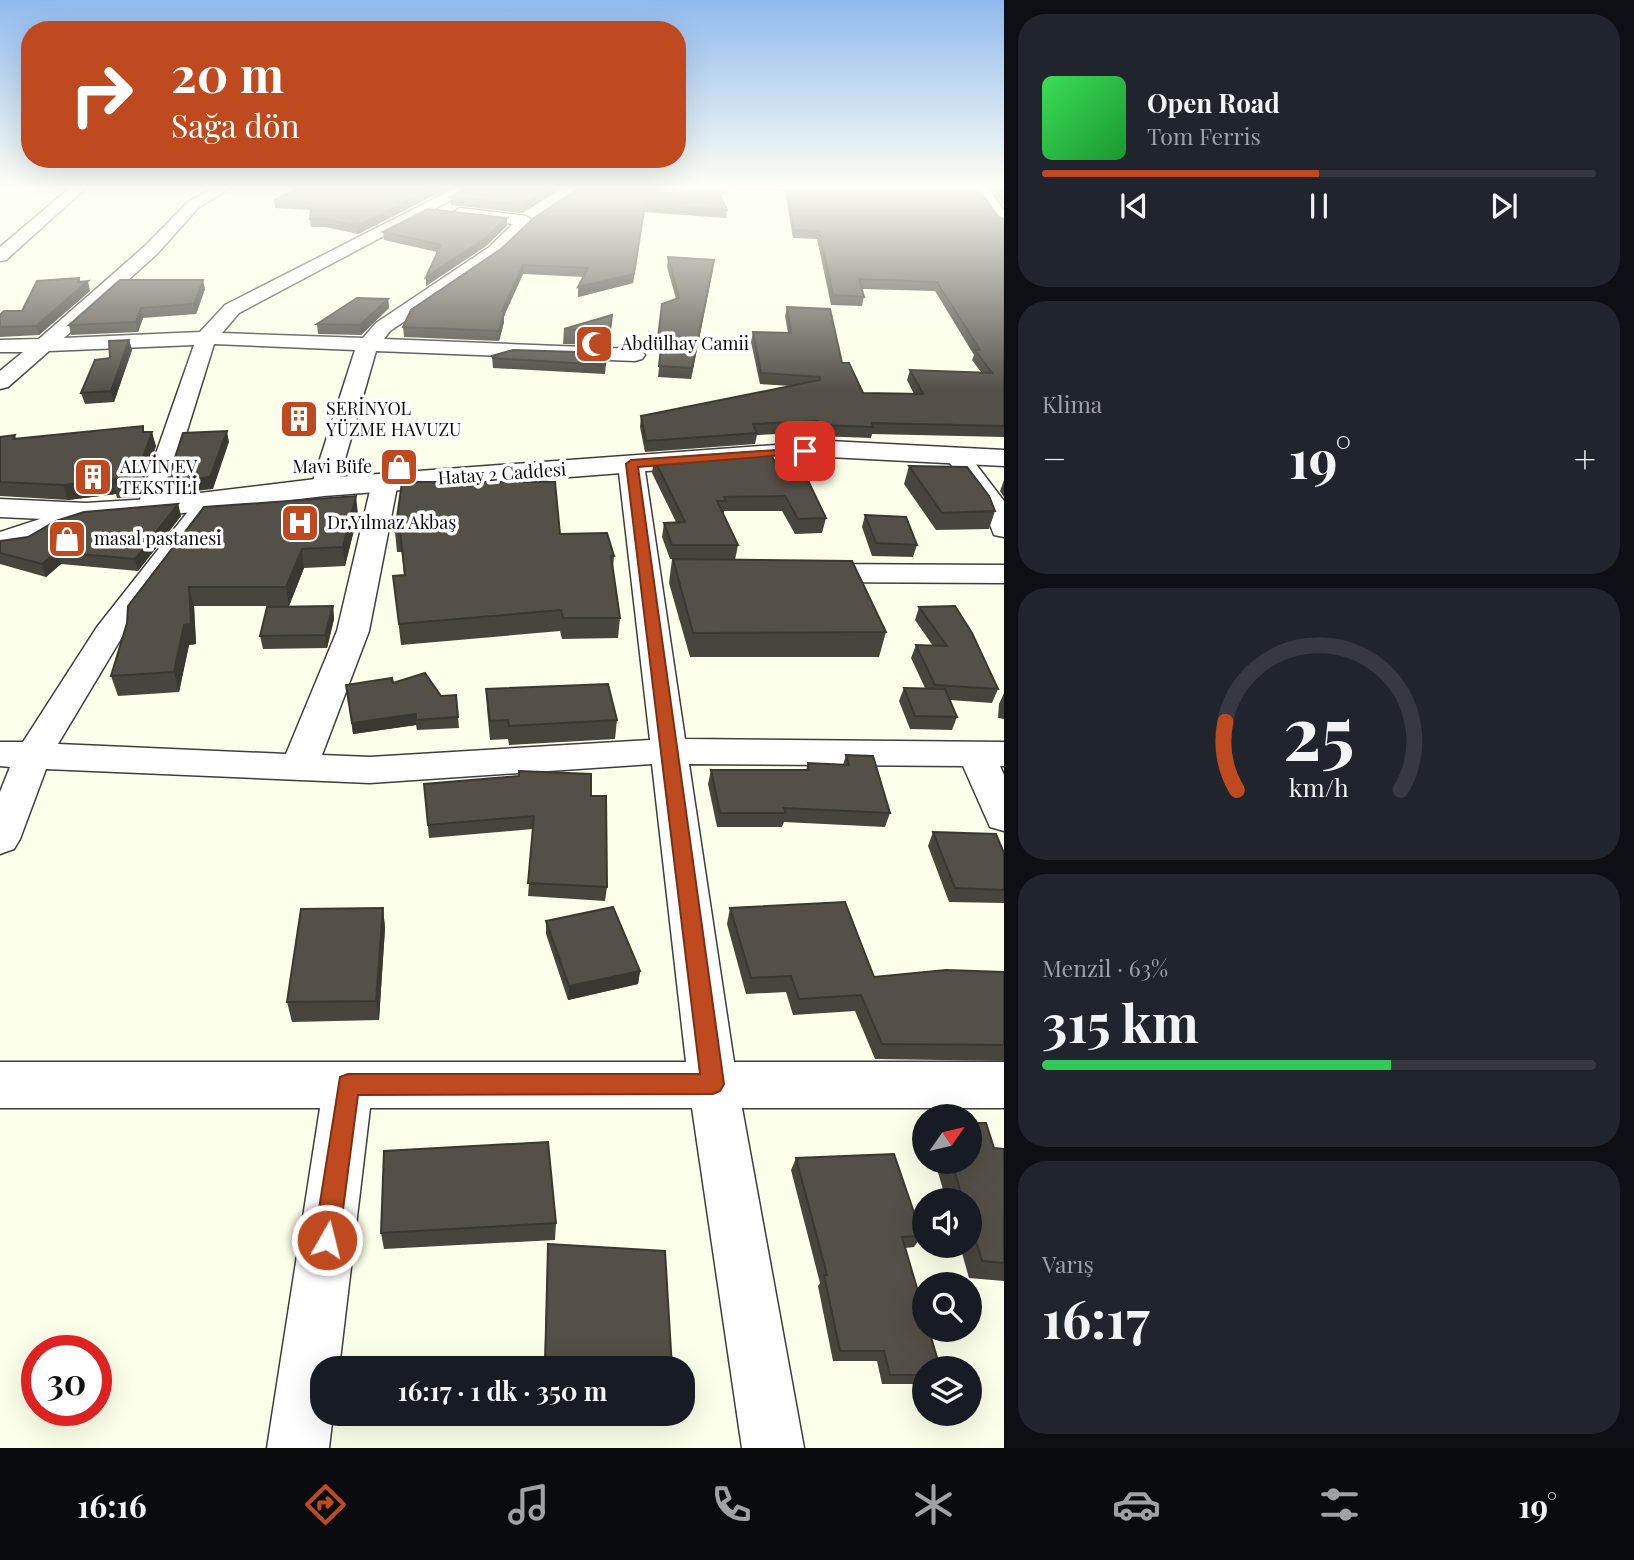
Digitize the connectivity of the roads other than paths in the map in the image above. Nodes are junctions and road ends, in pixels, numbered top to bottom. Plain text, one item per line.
1 (145, 256) edge
2 (335, 256) edge
3 (489, 256) edge
4 (206, 338) junction
5 (44, 345) junction
6 (0, 346) edge
7 (367, 346) junction
8 (635, 355) dead end
9 (0, 382) edge
10 (956, 455) junction
11 (1004, 458) edge
12 (631, 464) junction
13 (384, 482) junction
14 (324, 487) junction
15 (210, 501) junction
16 (0, 508) edge
17 (150, 508) junction
18 (86, 512) junction
19 (1004, 529) edge
20 (0, 541) edge
21 (778, 573) edge
22 (1004, 574) edge
23 (669, 751) junction
24 (990, 754) edge
25 (17, 755) edge
26 (299, 767) junction
27 (1004, 817) edge
28 (0, 839) edge
29 (713, 1084) junction
30 (0, 1085) edge
31 (348, 1085) junction
32 (1004, 1085) edge
33 (298, 1448) edge
34 (773, 1448) edge

1 - 5 street
2 - 4 street
3 - 7 street
4 - 5 street
4 - 7 street
4 - 17 street
5 - 6 street
5 - 9 street
7 - 8 street
7 - 14 street
10 - 11 street, Hatay 2 Caddesi
10 - 12 street, Hatay 2 Caddesi
10 - 19 street
12 - 13 street, Hatay 2 Caddesi
12 - 23 street
13 - 14 street, Hatay 2 Caddesi
13 - 26 street
14 - 15 street, Hatay 2 Caddesi
15 - 17 street, Hatay 2 Caddesi
15 - 25 street
16 - 18 street, Hatay 2 Caddesi
17 - 18 street, Hatay 2 Caddesi
18 - 20 street
21 - 22 street
23 - 24 street
23 - 26 street
23 - 29 street
24 - 27 street
25 - 26 street
25 - 28 street
29 - 31 street
29 - 32 street
29 - 34 street
30 - 31 street
31 - 33 street

